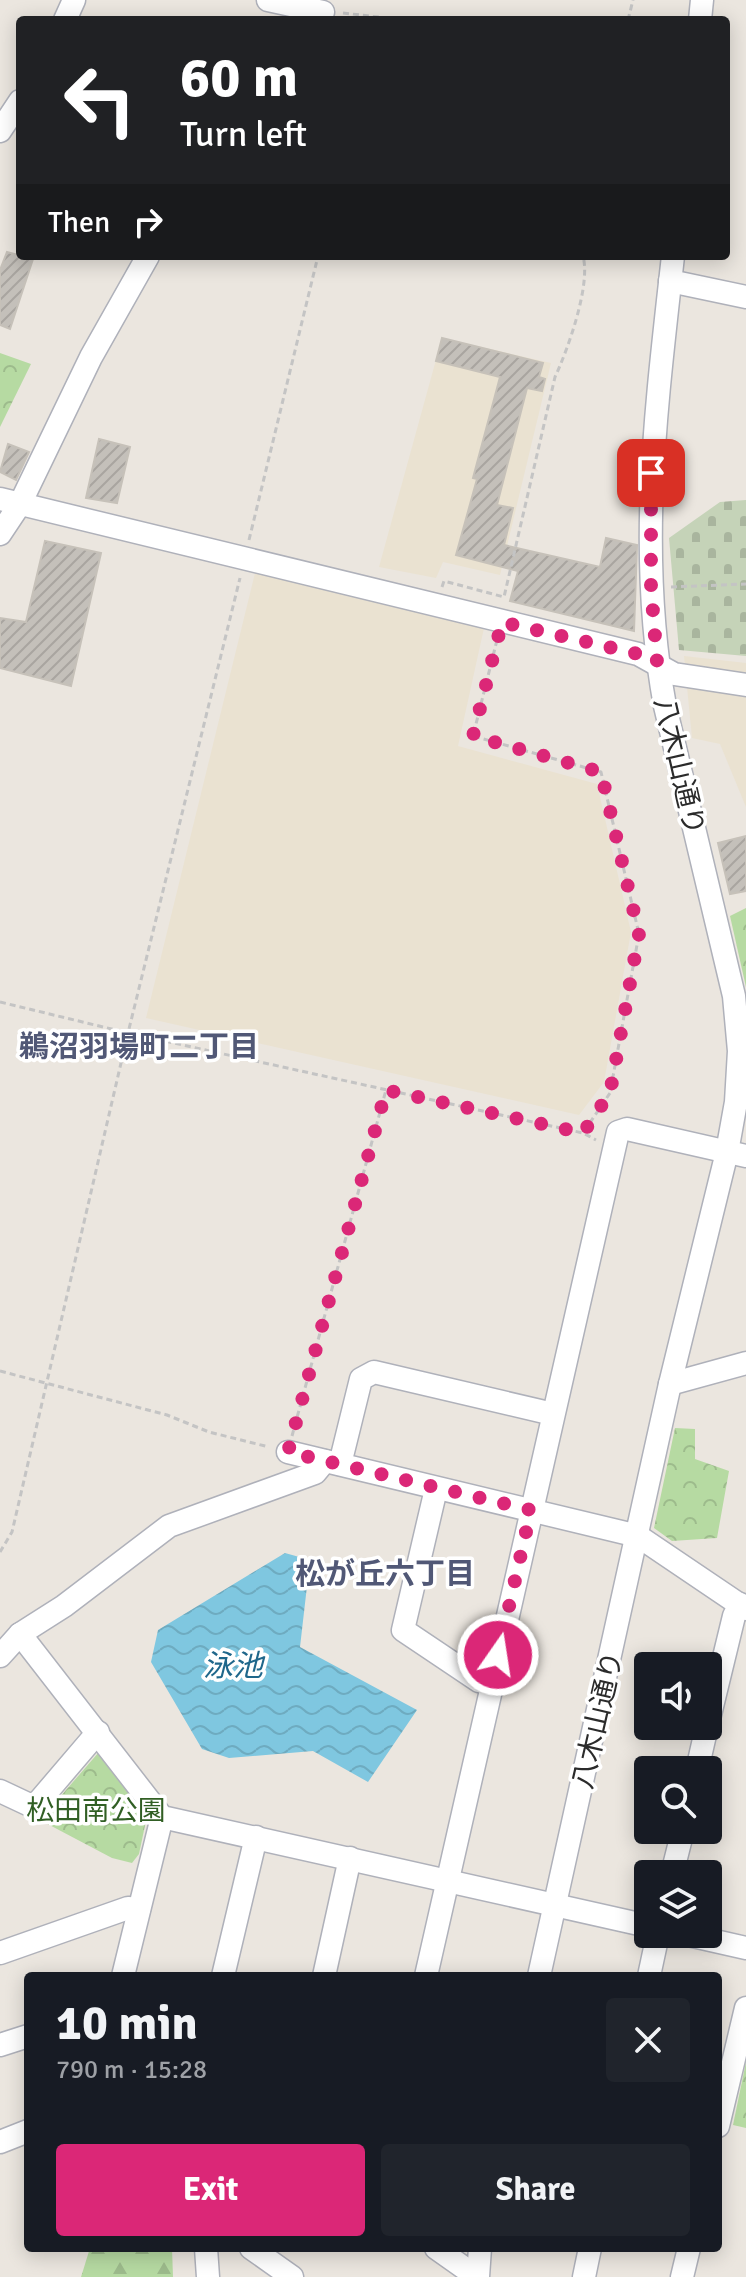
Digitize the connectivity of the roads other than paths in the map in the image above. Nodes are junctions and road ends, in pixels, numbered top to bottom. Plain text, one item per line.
1 (268, 0) edge
2 (324, 11) edge
3 (16, 107) edge
4 (0, 131) edge
5 (146, 260) edge
6 (673, 260) edge
7 (670, 281) junction
8 (746, 297) edge
9 (10, 501) edge
10 (0, 534) edge
11 (657, 662) junction
12 (746, 685) edge
13 (736, 1154) edge
14 (746, 1363) edge
15 (670, 1384) junction
16 (553, 1414) junction
17 (288, 1452) road end
18 (333, 1463) junction
19 (436, 1489) junction
20 (531, 1510) junction
21 (638, 1536) junction
22 (743, 1606) edge
23 (20, 1634) junction
24 (0, 1656) edge
25 (722, 1666) edge
26 (492, 1684) junction
27 (98, 1732) junction
28 (0, 1791) edge
29 (162, 1817) junction
30 (256, 1837) junction
31 (350, 1858) junction
32 (448, 1880) junction
33 (555, 1904) junction
34 (139, 1909) junction
35 (634, 1923) edge
36 (722, 1943) edge
37 (655, 1948) edge
38 (746, 1948) edge
39 (0, 1953) edge
40 (124, 1972) edge
41 (224, 1972) edge
42 (325, 1972) edge
43 (427, 1972) edge
44 (540, 1972) edge
45 (650, 1972) edge
46 (746, 2008) edge
47 (24, 2037) edge
48 (0, 2045) edge
49 (722, 2109) edge
50 (24, 2133) edge
51 (0, 2142) edge
52 (206, 2252) edge
53 (257, 2252) edge
54 (442, 2252) edge
55 (480, 2252) edge
56 (589, 2252) edge
57 (688, 2252) edge
58 (208, 2277) edge
59 (292, 2277) edge
60 (478, 2277) edge
61 (584, 2277) edge
62 (682, 2277) edge

1 - 2 street
3 - 4 street
5 - 9 street
6 - 7 street, 八木山通り
7 - 8 street
7 - 11 street, 八木山通り
9 - 10 street
9 - 11 street
11 - 12 street
11 - 13 street, 八木山通り
13 - 15 street, 八木山通り
13 - 16 street
14 - 15 street
15 - 21 street, 八木山通り
16 - 18 street
16 - 20 street
17 - 18 street
18 - 19 street
18 - 23 street
19 - 20 street
19 - 26 street
20 - 21 street
20 - 26 street
21 - 22 street
21 - 33 street, 八木山通り
22 - 25 street
23 - 24 street
23 - 27 street
26 - 32 street
27 - 28 street
27 - 29 street
29 - 30 street
29 - 34 street
30 - 31 street
30 - 41 street
31 - 32 street
31 - 42 street
32 - 33 street
32 - 43 street
33 - 35 street
33 - 44 street, 八木山通り
34 - 39 street
34 - 40 street
36 - 38 street
37 - 45 street
46 - 49 street
47 - 48 street
50 - 51 street
52 - 58 street
53 - 59 street
54 - 60 street
55 - 60 street
56 - 61 street
57 - 62 street

